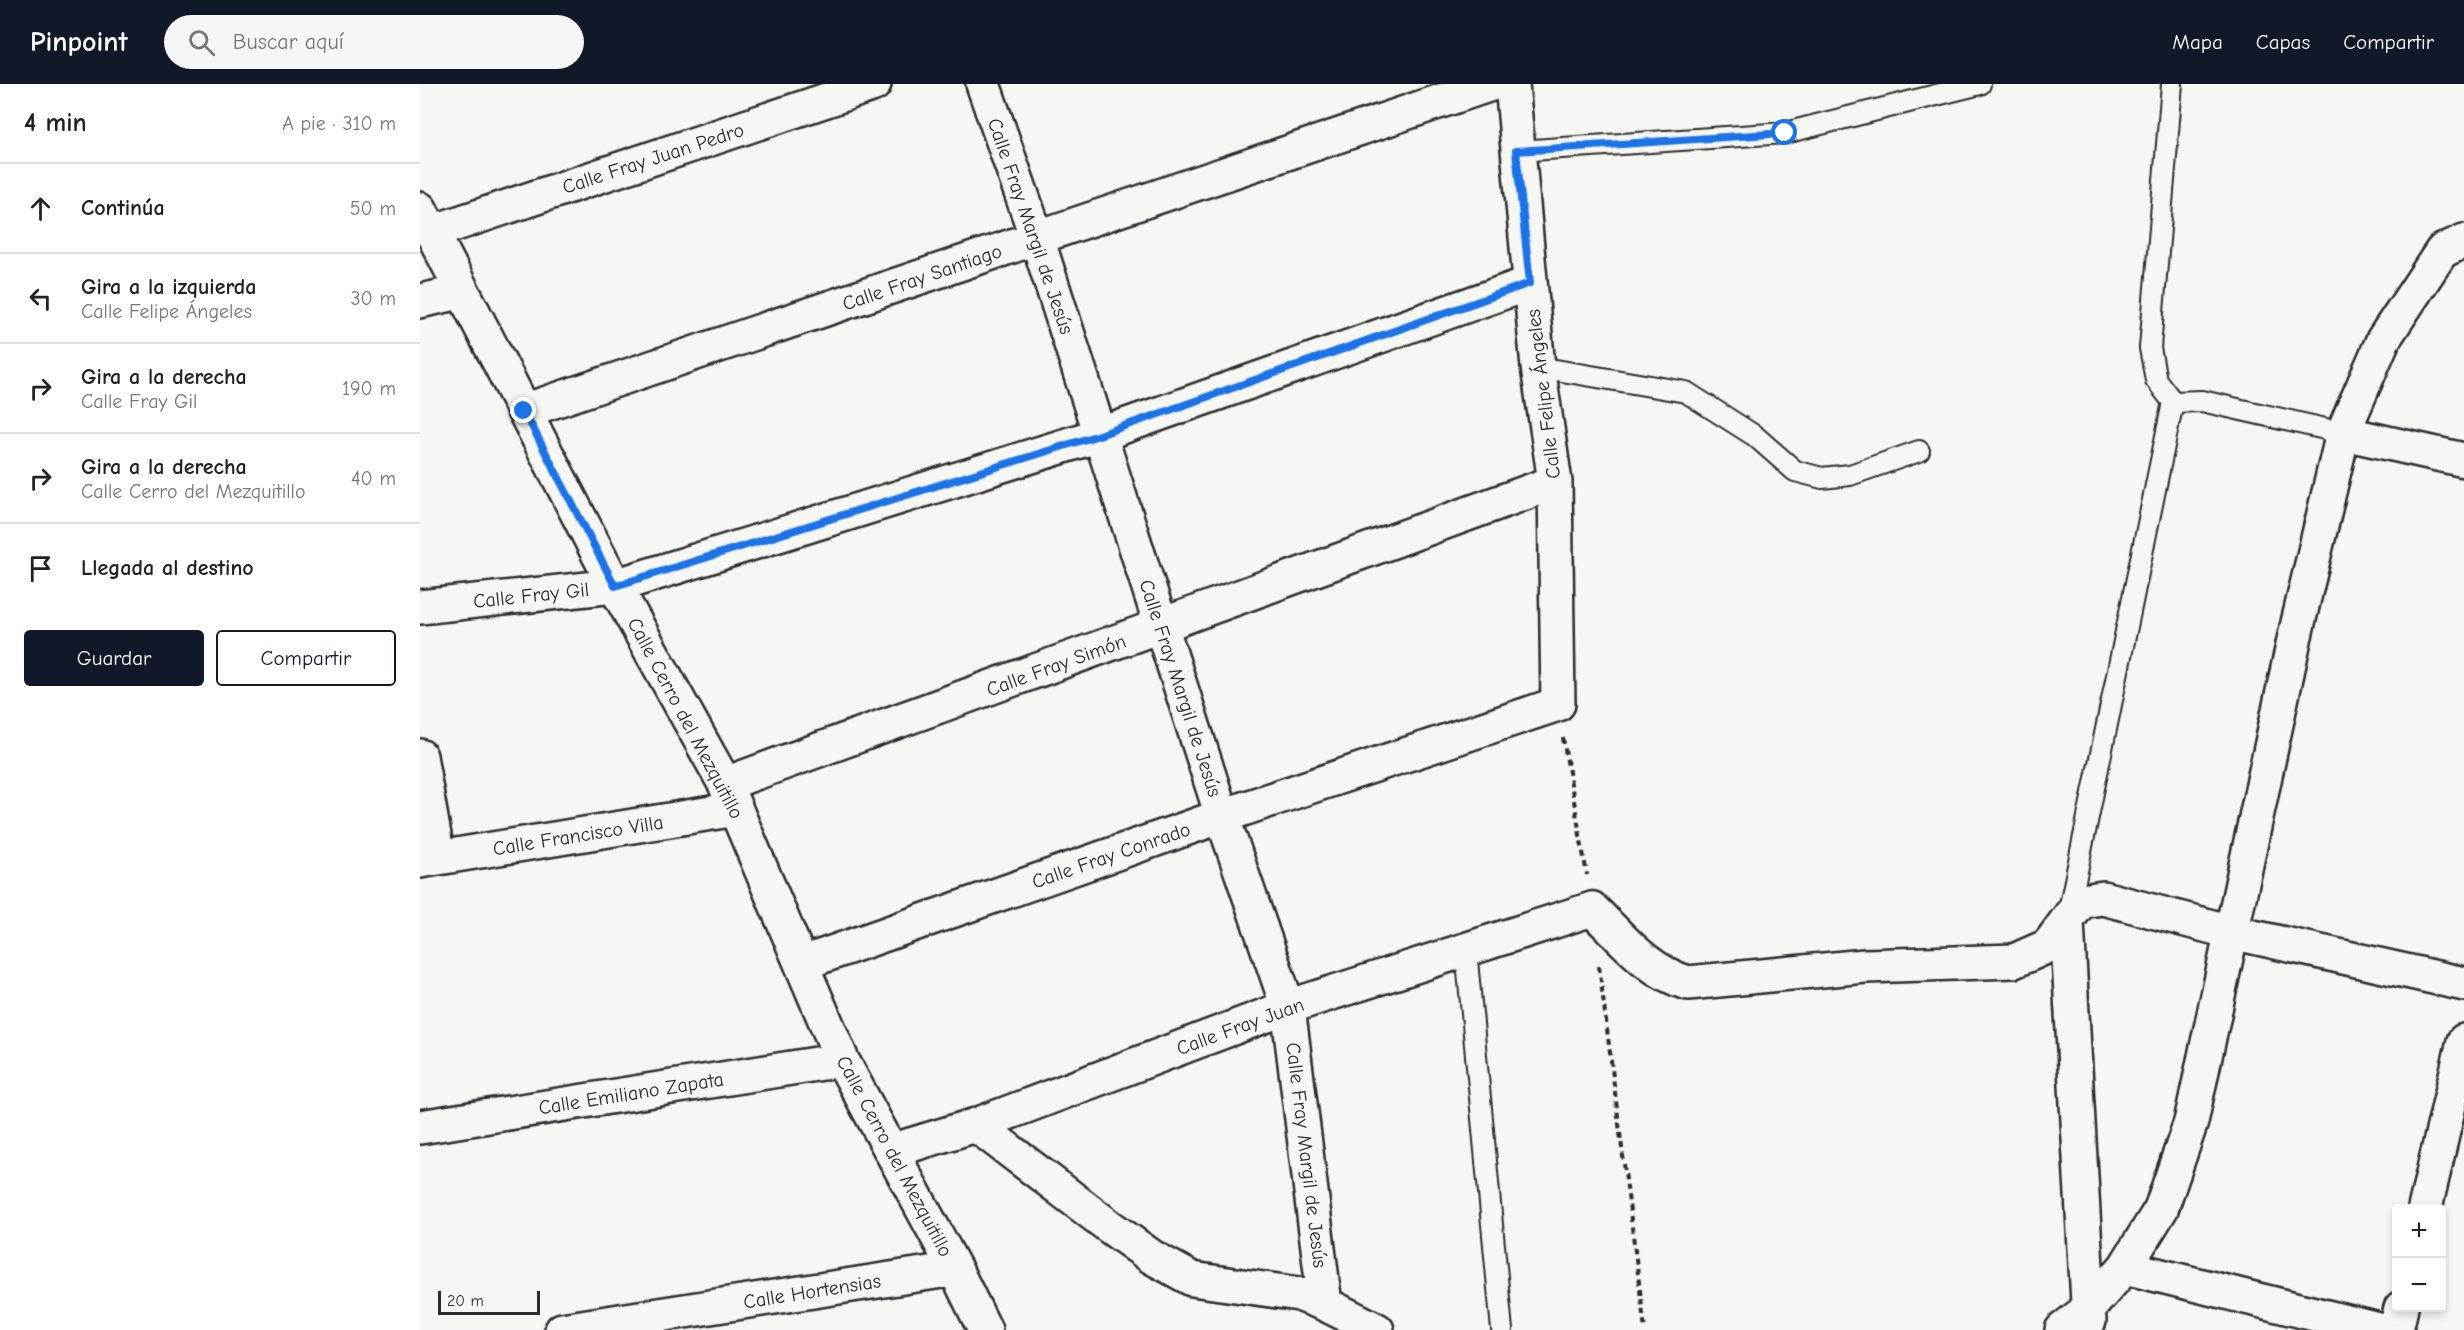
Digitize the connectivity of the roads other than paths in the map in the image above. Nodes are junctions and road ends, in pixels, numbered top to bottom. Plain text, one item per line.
1 (874, 84) edge
2 (983, 84) edge
3 (1491, 84) edge
4 (1512, 84) edge
5 (1980, 84) edge
6 (2172, 84) edge
7 (1516, 151) junction
8 (426, 220) edge
9 (1037, 238) junction
10 (2464, 241) edge
11 (1530, 283) junction
12 (461, 292) junction
13 (420, 301) edge
14 (1539, 367) junction
15 (2173, 402) junction
16 (524, 411) junction
17 (2343, 433) junction
18 (1099, 435) junction
19 (1919, 451) dead end
20 (2464, 460) edge
21 (1555, 482) junction
22 (615, 586) junction
23 (420, 606) edge
24 (1162, 627) junction
25 (1558, 704) joint
26 (420, 756) edge
27 (731, 796) junction
28 (1221, 816) junction
29 (429, 860) edge
30 (2067, 922) junction
31 (2231, 932) junction
32 (1466, 950) junction
33 (803, 963) junction
34 (2464, 984) edge
35 (1288, 1007) junction
36 (2464, 1041) edge
37 (842, 1060) junction
38 (976, 1125) junction
39 (420, 1127) edge
40 (891, 1151) junction
41 (2425, 1204) edge
42 (2125, 1267) junction
43 (955, 1269) junction
44 (1325, 1304) junction
45 (2400, 1312) edge
46 (2080, 1323) edge
47 (562, 1330) edge
48 (985, 1330) edge
49 (1377, 1330) edge
50 (1502, 1330) edge
51 (2379, 1330) edge
52 (2396, 1330) edge

1 - 8 street, Calle Fray Juan Pedro
2 - 9 street, Calle Fray Margil de Jesús
3 - 9 street, Calle Fray Santiago
4 - 7 street, Calle Felipe Ángeles
5 - 7 lane
6 - 15 lane
7 - 11 street, Calle Felipe Ángeles
8 - 12 street, Calle Cerro del Mezquitillo
9 - 16 street, Calle Fray Santiago
9 - 18 street, Calle Fray Margil de Jesús
10 - 17 street
11 - 14 street, Calle Felipe Ángeles
11 - 18 street, Calle Fray Gil
12 - 13 street
12 - 16 street, Calle Cerro del Mezquitillo
14 - 19 lane
14 - 21 street, Calle Felipe Ángeles
15 - 17 lane
15 - 30 lane
16 - 22 street, Calle Cerro del Mezquitillo
17 - 20 street
17 - 31 street
18 - 22 street, Calle Fray Gil
18 - 24 street, Calle Fray Margil de Jesús
21 - 24 street, Calle Fray Simón
21 - 25 street, Calle Felipe Ángeles
22 - 23 street, Calle Fray Gil
22 - 27 street, Calle Cerro del Mezquitillo
24 - 27 street, Calle Fray Simón
24 - 28 street, Calle Fray Margil de Jesús
25 - 28 street, Calle Fray Conrado
26 - 29 street
27 - 29 street, Calle Francisco Villa
27 - 33 street, Calle Cerro del Mezquitillo
28 - 33 street, Calle Fray Conrado
28 - 35 street, Calle Fray Margil de Jesús
30 - 31 street
30 - 32 street, Calle Fray Juan
30 - 46 street
31 - 34 street
31 - 42 street
32 - 35 street, Calle Fray Juan
32 - 50 lane
33 - 37 street, Calle Cerro del Mezquitillo
35 - 38 street, Calle Fray Juan
35 - 44 street, Calle Fray Margil de Jesús
36 - 41 street
37 - 39 street, Calle Emiliano Zapata
37 - 40 street, Calle Cerro del Mezquitillo
38 - 40 street, Calle Fray Juan
38 - 44 street
40 - 43 street, Calle Cerro del Mezquitillo
42 - 46 street
42 - 51 street
43 - 47 street, Calle Hortensias
43 - 48 street, Calle Cerro del Mezquitillo
44 - 49 street
45 - 52 street

